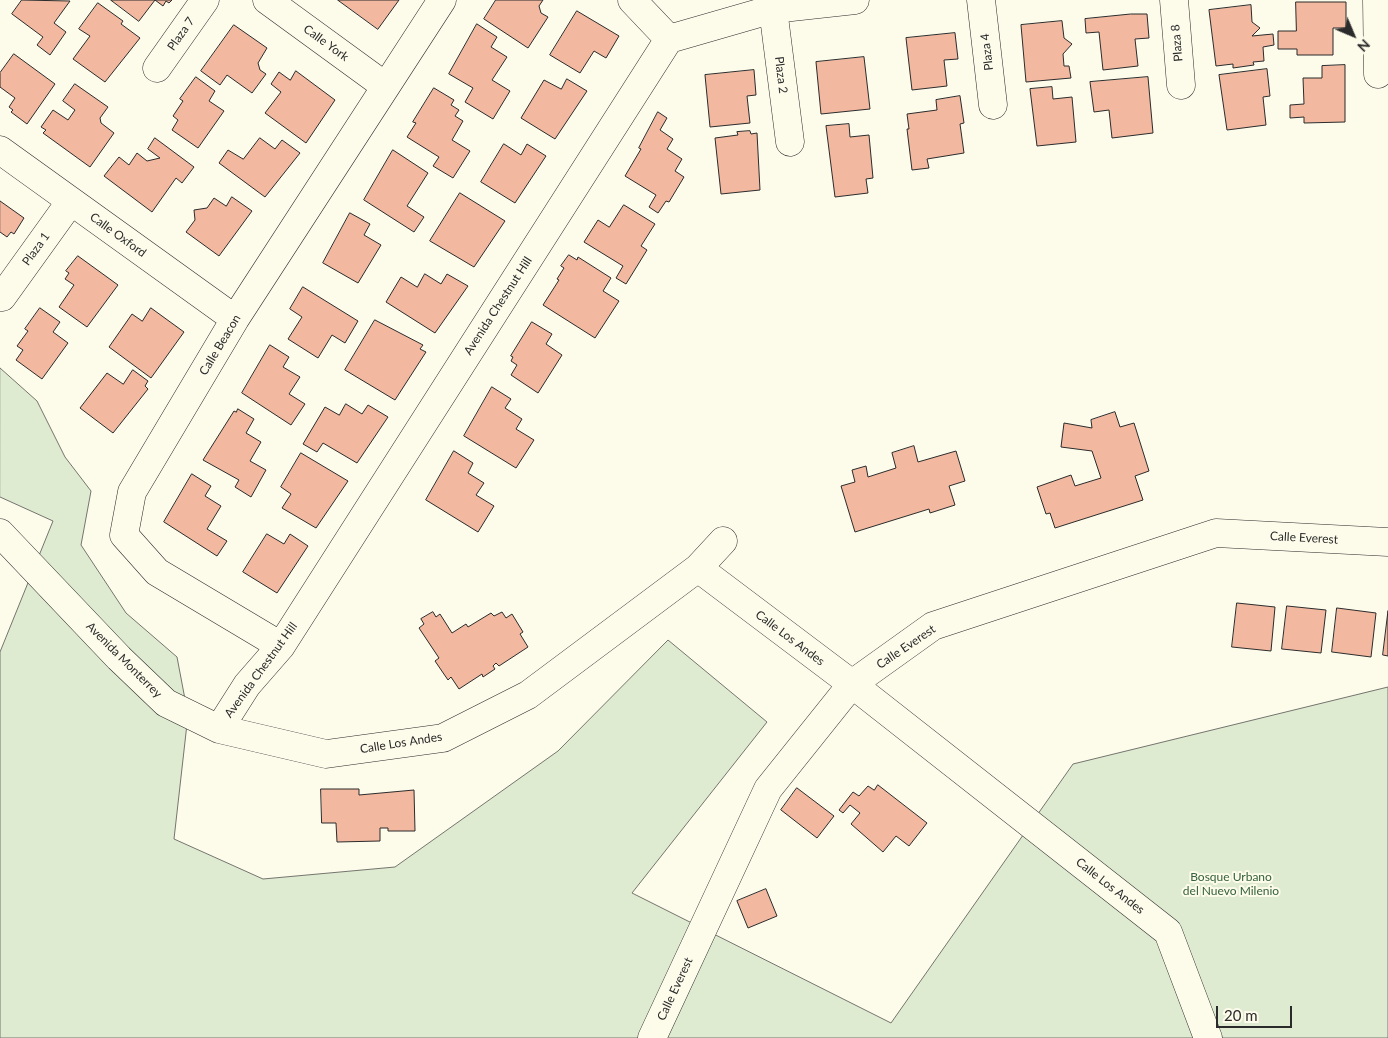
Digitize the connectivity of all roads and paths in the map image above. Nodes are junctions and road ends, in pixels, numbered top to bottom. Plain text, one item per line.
1 (204, 0) edge
2 (267, 0) edge
3 (442, 0) edge
4 (632, 0) edge
5 (855, 0) edge
6 (981, 0) edge
7 (1174, 0) edge
8 (1378, 0) edge
9 (773, 9) junction
10 (669, 40) junction
11 (157, 68) dead end
12 (1378, 74) dead end
13 (1181, 85) dead end
14 (385, 86) junction
15 (994, 105) dead end
16 (790, 142) dead end
17 (0, 150) edge
18 (71, 201) junction
19 (2, 297) dead end
20 (235, 319) junction
21 (0, 533) edge
22 (723, 540) dead end
23 (1388, 542) edge
24 (698, 568) junction
25 (281, 646) junction
26 (852, 684) junction
27 (219, 729) junction
28 (276, 742) joint
29 (652, 1038) edge
30 (1208, 1038) edge

1 - 11 street, Plaza 7
2 - 14 street, Calle York
3 - 14 street, Calle Beacon
4 - 10 street
5 - 9 street
6 - 15 street, Plaza 4
7 - 13 street, Plaza 8
8 - 12 street
9 - 10 street
9 - 16 street, Plaza 2
10 - 25 street, Avenida Chestnut Hill
14 - 20 street, Calle Beacon
17 - 18 street, Calle Oxford
18 - 19 street, Plaza 1
18 - 20 street, Calle Oxford
20 - 25 street, Calle Beacon
21 - 27 street, Avenida Monterrey
22 - 24 street
23 - 26 street, Calle Everest
24 - 26 street, Calle Los Andes
24 - 28 street, Calle Los Andes
25 - 27 street, Avenida Chestnut Hill
26 - 29 street, Calle Everest
26 - 30 street, Calle Los Andes
27 - 28 street, Avenida Monterrey

